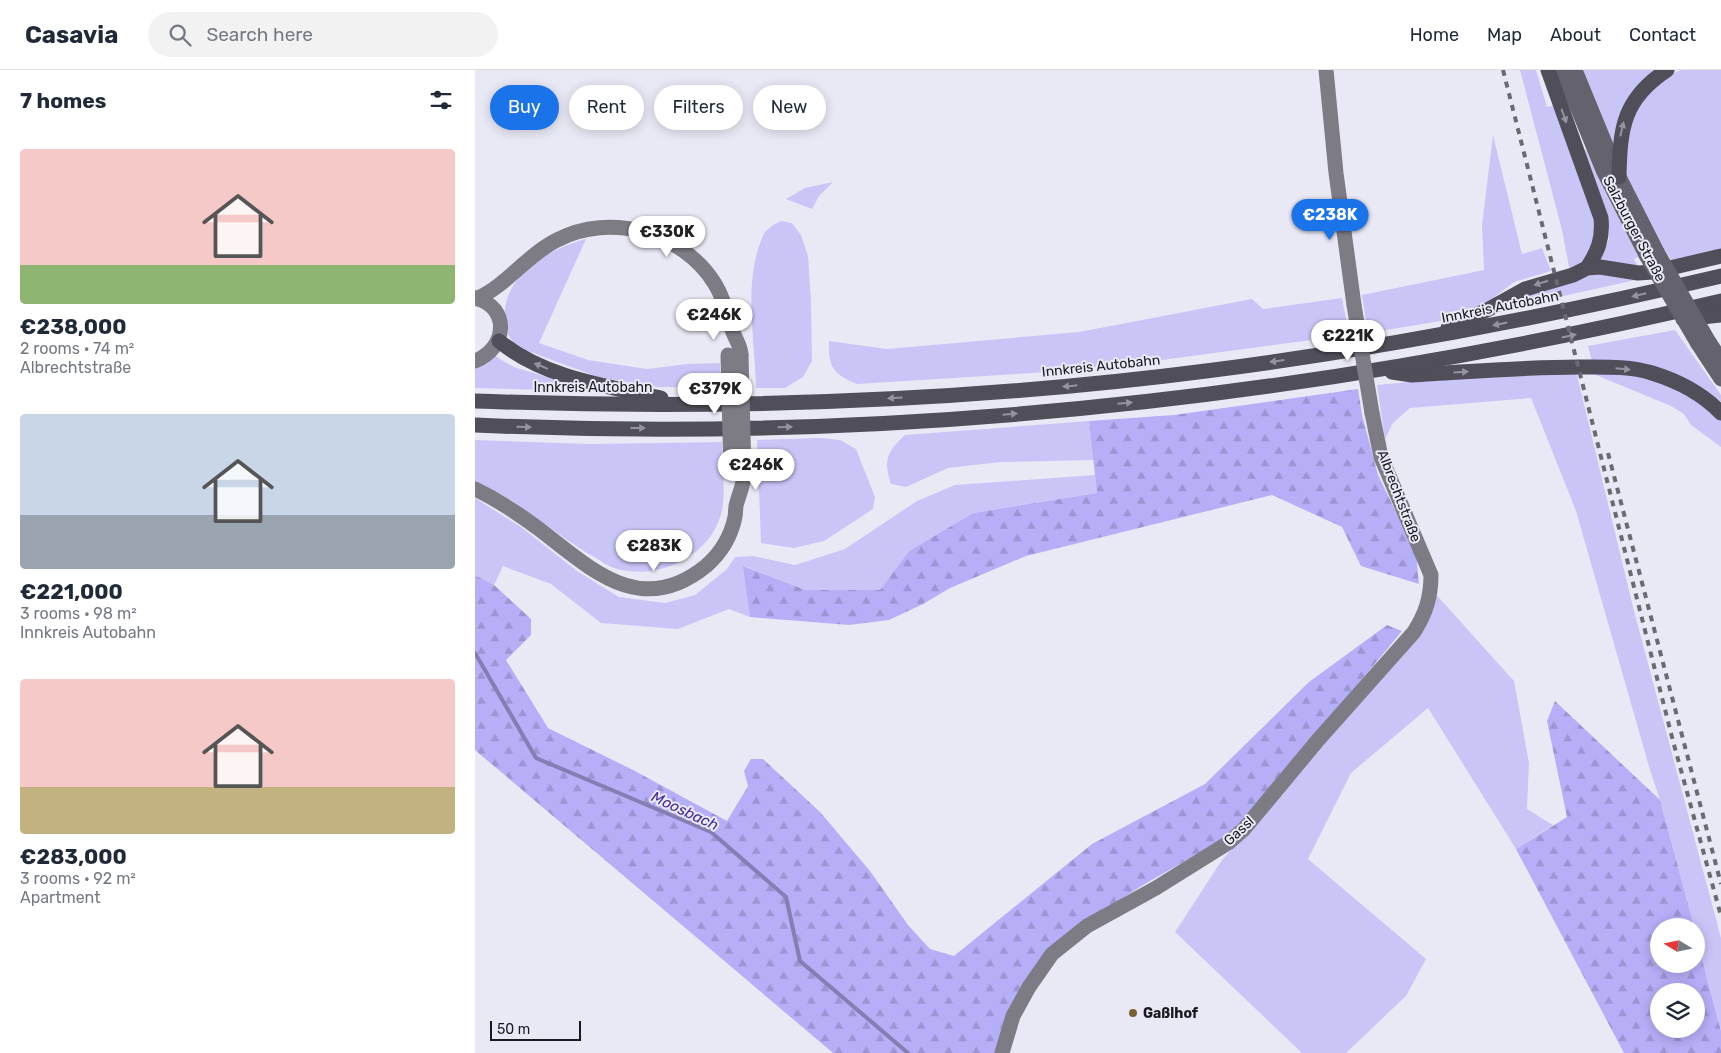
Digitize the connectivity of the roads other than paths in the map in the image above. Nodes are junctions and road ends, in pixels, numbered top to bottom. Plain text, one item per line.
1 (1327, 70) edge
2 (1548, 70) edge
3 (1562, 70) edge
4 (1575, 70) edge
5 (1667, 70) edge
6 (1619, 177) junction
7 (1652, 254) junction
8 (1721, 256) edge
9 (1587, 268) junction
10 (513, 275) junction
11 (1721, 276) edge
12 (476, 298) edge
13 (1721, 301) edge
14 (494, 309) junction
15 (1664, 315) junction
16 (1721, 315) edge
17 (1429, 337) junction
18 (499, 341) junction
19 (1703, 343) junction
20 (1721, 360) edge
21 (475, 361) edge
22 (1376, 370) junction
23 (1721, 379) edge
24 (475, 401) edge
25 (689, 404) junction
26 (1721, 413) edge
27 (475, 425) edge
28 (475, 489) edge
29 (1426, 565) joint
30 (1002, 1053) edge

1 - 29 street, Albrechtstraße, bridge
2 -> 9 highway
3 - 7 main road, Salzburger Straße
4 - 6 main road, Salzburger Straße
6 -> 5 highway
6 - 7 main road, Salzburger Straße
7 - 19 main road, Salzburger Straße, bridge
8 - 9 highway
9 -> 17 highway
10 - 12 street
10 - 14 street
10 - 28 street, bridge
11 -> 17 highway, Innkreis Autobahn
12 - 14 street
13 - 15 highway
14 - 18 street
15 - 16 highway
22 -> 15 highway
17 -> 25 highway, Innkreis Autobahn
18 - 21 street
25 -> 18 highway
19 - 20 main road, Salzburger Straße
19 - 23 main road, Salzburger Straße
22 -> 26 highway
27 -> 22 highway
24 - 25 highway, Innkreis Autobahn
29 - 30 street, Gassl

